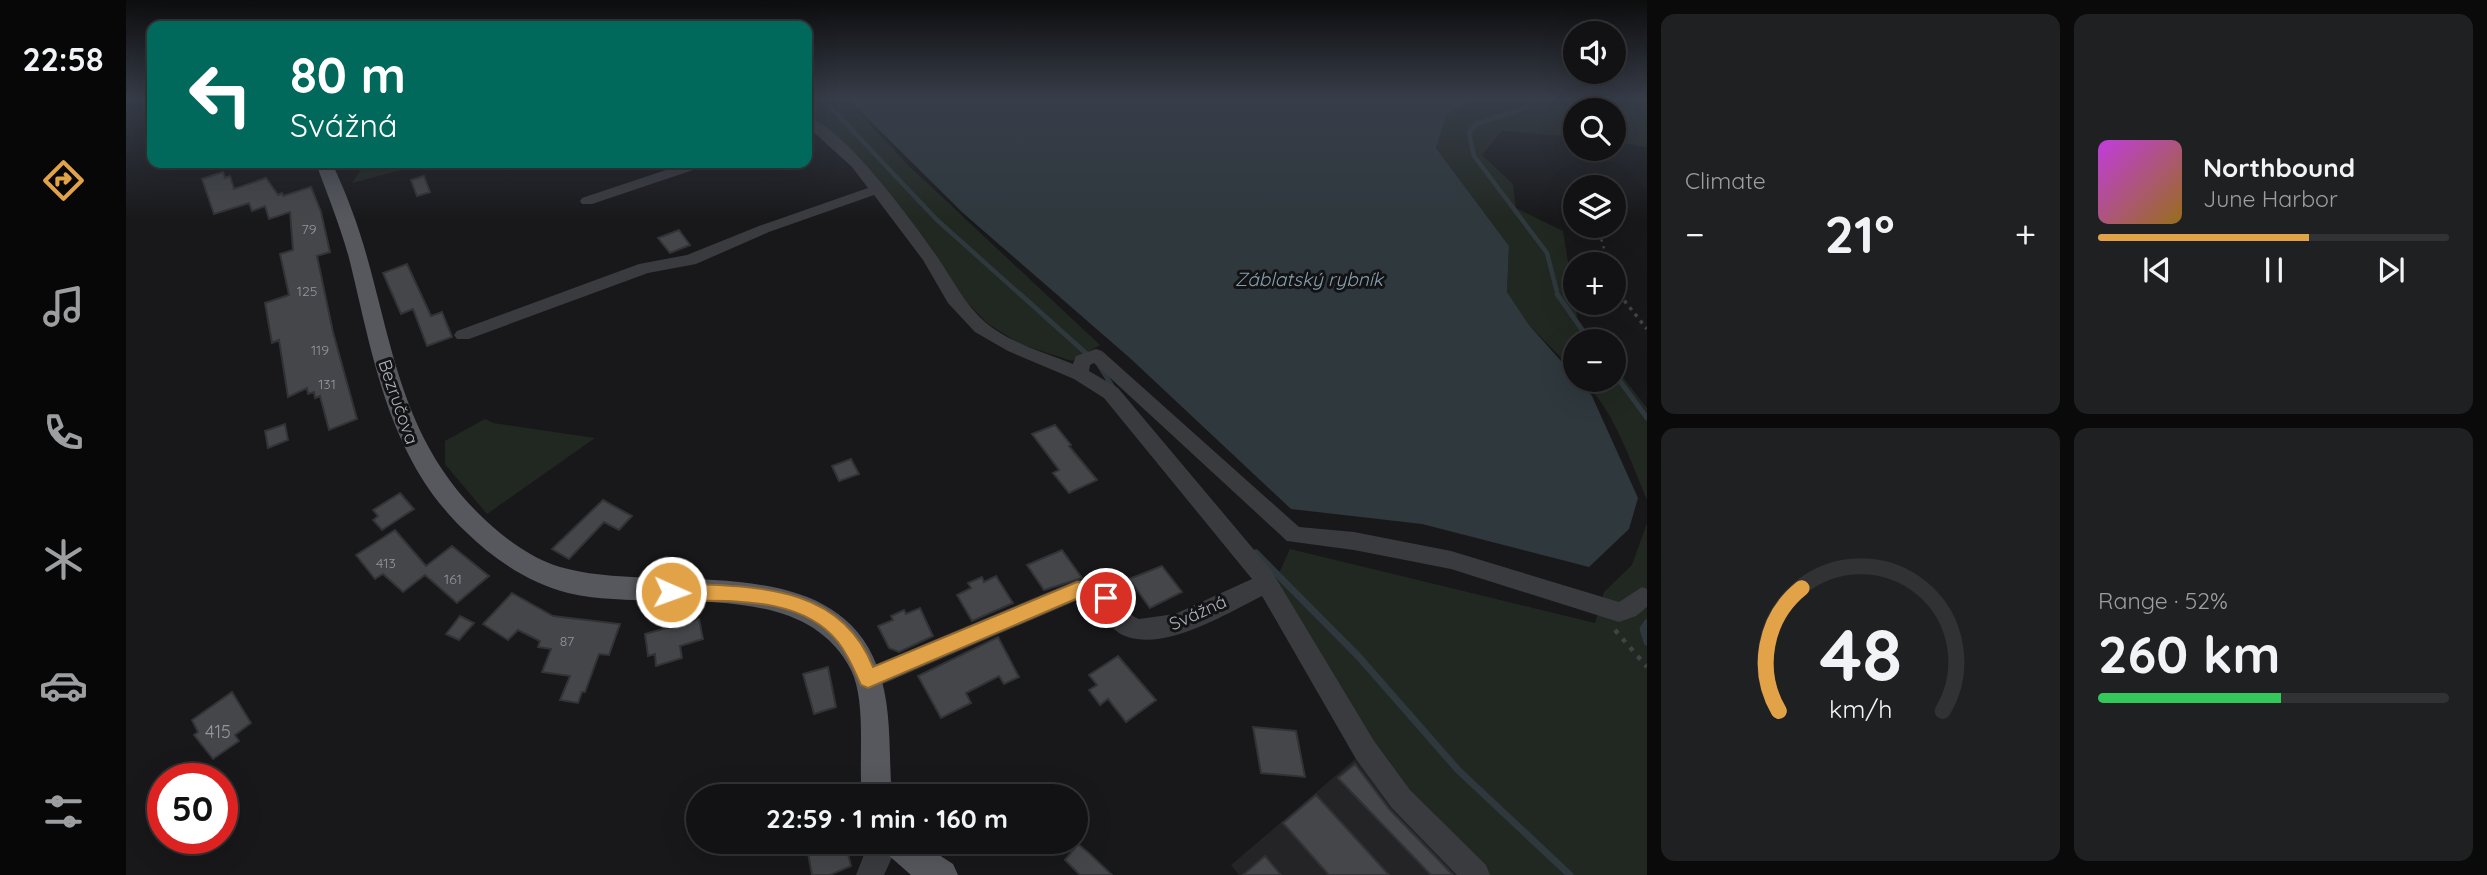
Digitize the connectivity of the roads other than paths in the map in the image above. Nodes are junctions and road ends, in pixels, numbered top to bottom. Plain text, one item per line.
1 (827, 139) edge
2 (326, 168) edge
3 (684, 168) edge
4 (878, 188) junction
5 (587, 201) dead end
6 (463, 335) dead end
7 (1086, 363) junction
8 (1266, 583) junction
9 (1642, 597) dead end
10 (868, 679) junction
11 (876, 784) edge
12 (877, 854) edge
13 (909, 854) edge
14 (870, 875) edge
15 (942, 875) edge
16 (1476, 875) edge

1 - 4 street
2 - 10 main road, Bezručova
3 - 5 street
4 - 6 street
4 - 7 street
7 - 8 street
7 - 9 street
8 - 10 street, Svážná
8 - 16 street
10 - 11 main road, Bezručova
12 - 14 street
13 - 15 main road

